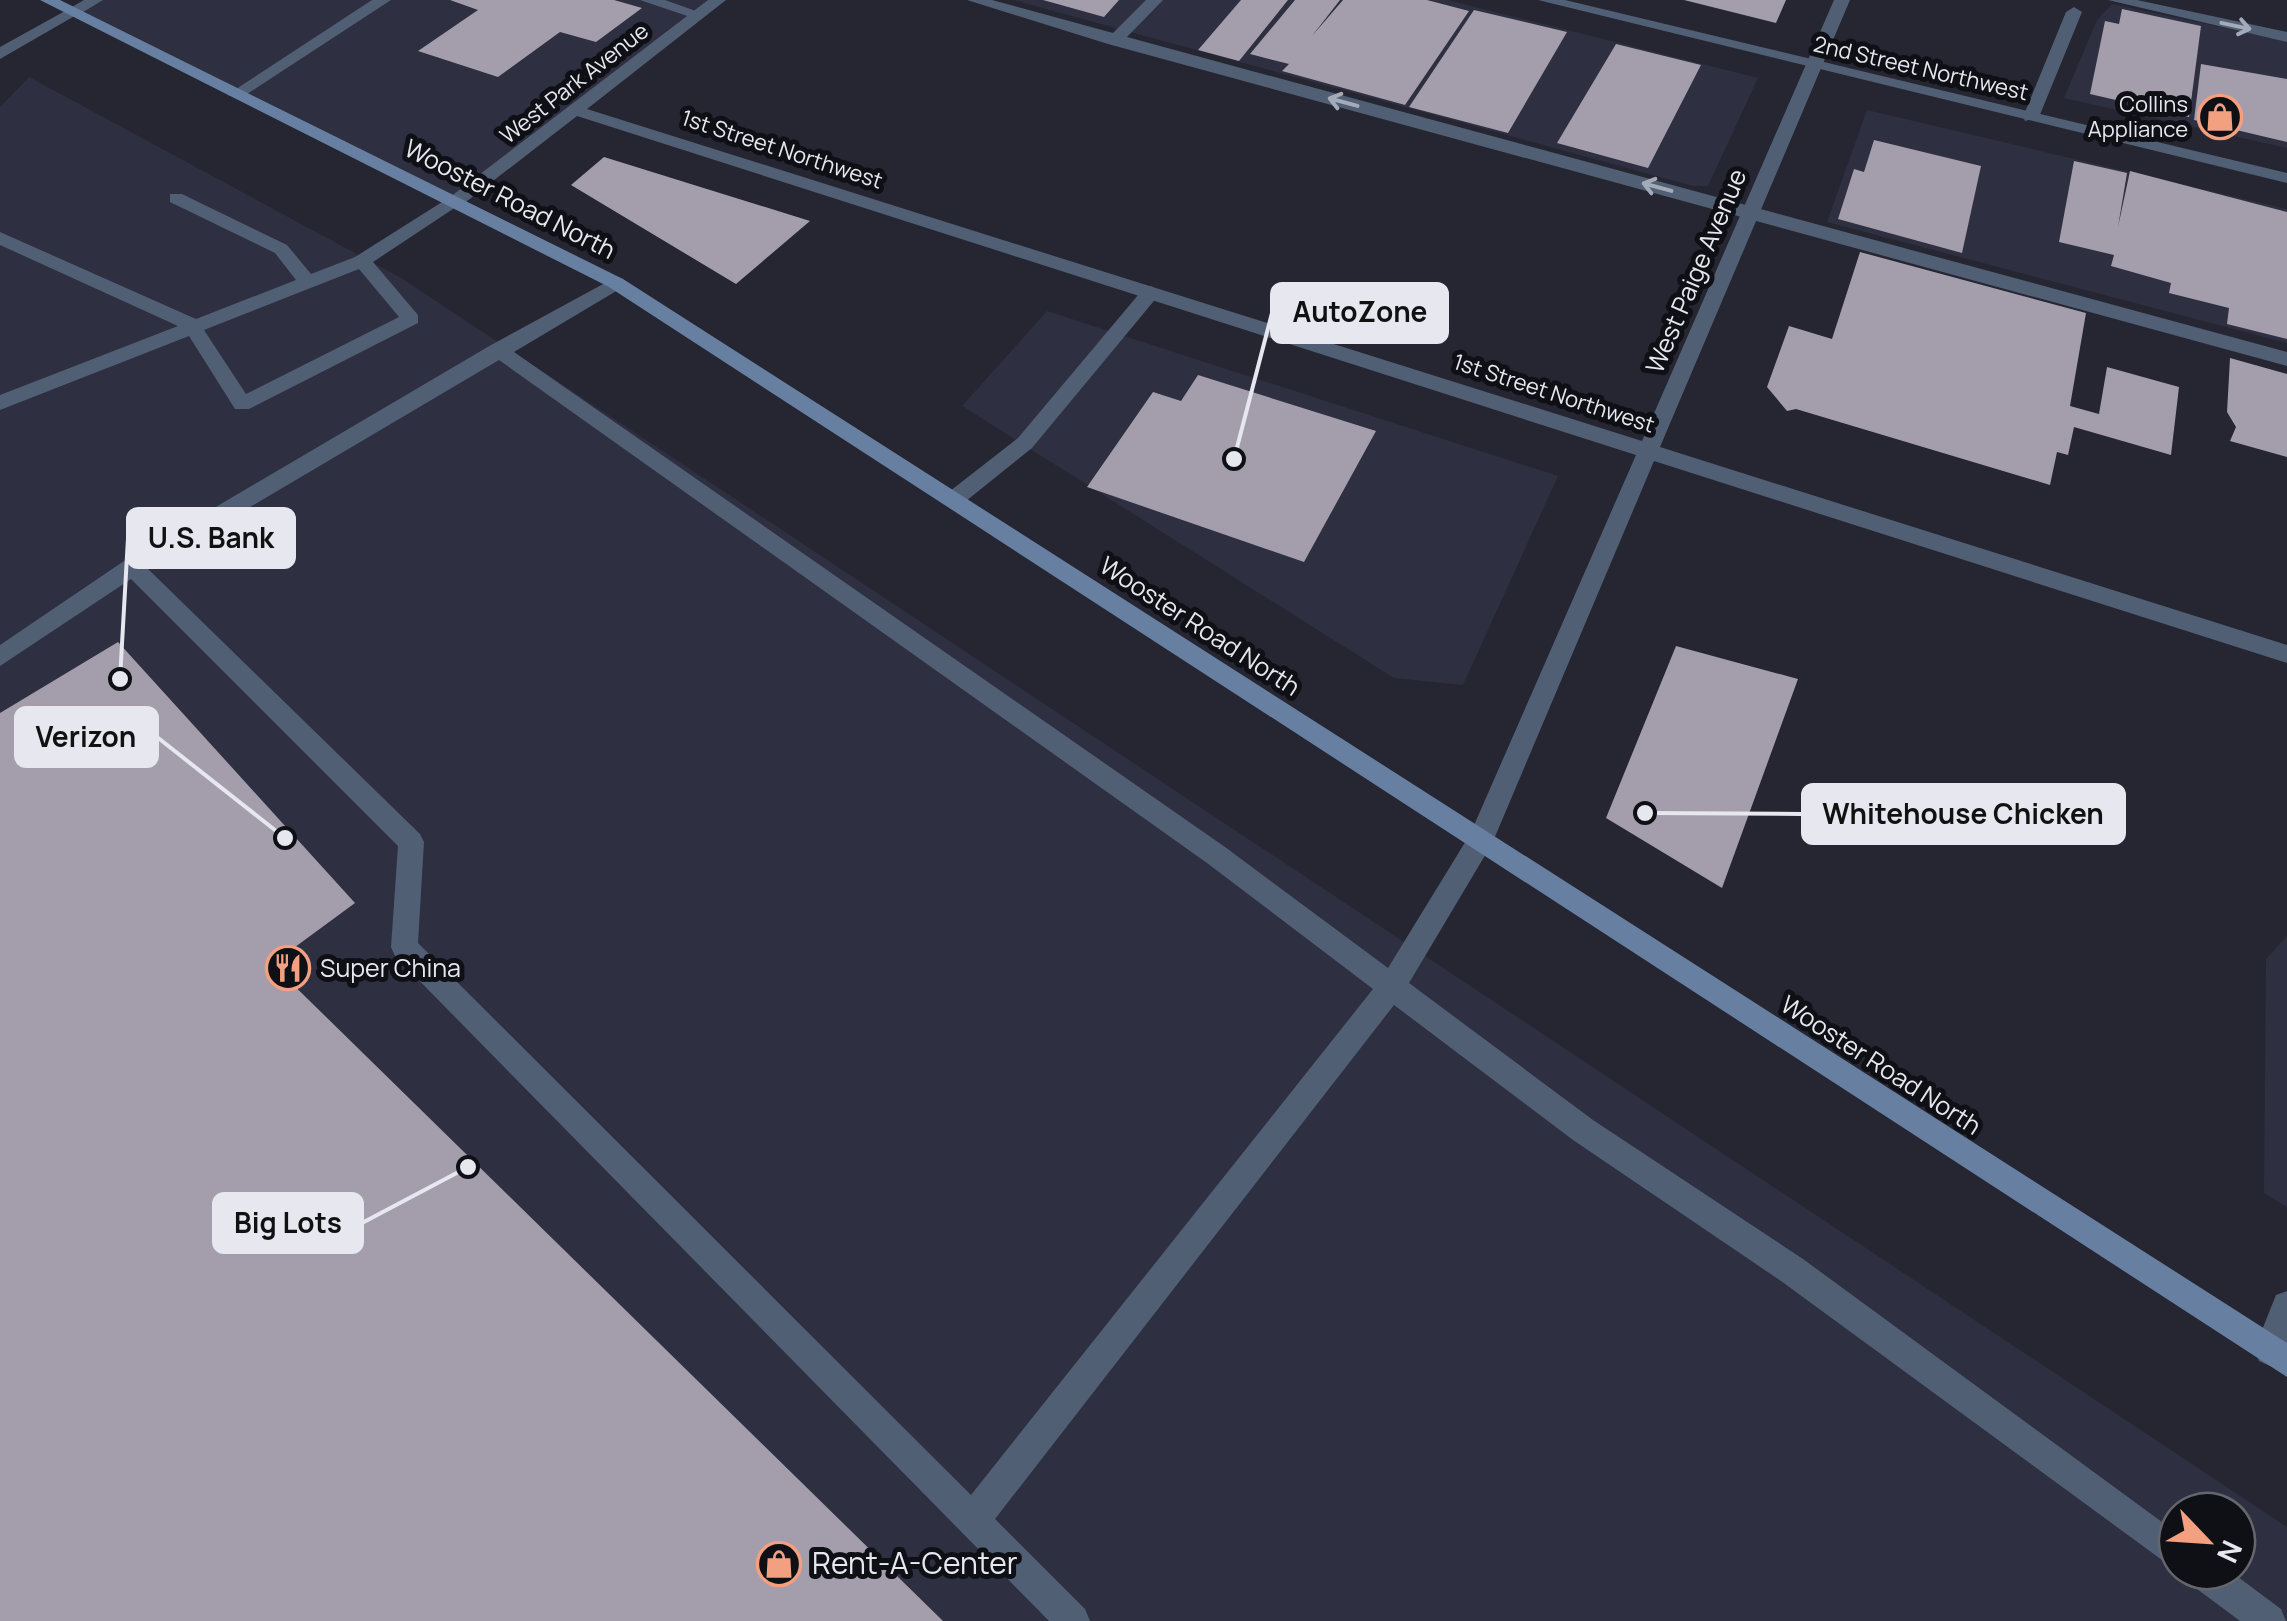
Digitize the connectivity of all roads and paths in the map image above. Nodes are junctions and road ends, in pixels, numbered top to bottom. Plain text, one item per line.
1 (48, 0) edge
2 (95, 0) edge
3 (383, 0) edge
4 (648, 0) edge
5 (718, 0) edge
6 (975, 0) edge
7 (1155, 0) edge
8 (1546, 0) edge
9 (1842, 0) edge
10 (2116, 0) edge
11 (2074, 12) dead end
12 (70, 14) junction
13 (698, 15) junction
14 (2287, 37) edge
15 (1114, 41) junction
16 (0, 54) edge
17 (1815, 66) junction
18 (236, 95) junction
19 (577, 111) junction
20 (2031, 117) junction
21 (2287, 178) edge
22 (176, 198) dead end
23 (456, 201) junction
24 (1751, 212) junction
25 (0, 238) edge
26 (362, 260) junction
27 (306, 281) junction
28 (616, 283) junction
29 (1151, 292) junction
30 (191, 324) junction
31 (498, 350) junction
32 (2287, 359) edge
33 (0, 404) edge
34 (1650, 450) junction
35 (953, 500) junction
36 (132, 567) junction
37 (2287, 654) edge
38 (0, 657) edge
39 (1481, 839) junction
40 (1392, 986) junction
41 (2287, 1306) edge
42 (2278, 1356) edge
43 (973, 1520) junction
44 (2157, 1539) edge
45 (2228, 1591) edge
46 (1073, 1621) edge
47 (2269, 1621) edge

1 - 12 main road, Wooster Road North
2 - 12 street
3 - 18 street
4 - 13 street
5 - 13 street, West Park Avenue
6 - 15 street
7 - 15 street
8 - 17 street, 2nd Street Northwest
9 - 17 street, West Paige Avenue
10 -> 14 street
11 - 20 street
12 - 16 street
12 - 18 main road, Wooster Road North
13 - 19 street, West Park Avenue
24 -> 15 street
17 - 20 street, 2nd Street Northwest
17 - 24 street, West Paige Avenue
18 - 23 main road, Wooster Road North
19 - 23 street, West Park Avenue
19 - 29 street, 1st Street Northwest
20 - 21 street, 2nd Street Northwest
22 - 27 street
23 - 26 street, West Park Avenue
23 - 28 main road, Wooster Road North
24 - 32 street
24 - 34 street, West Paige Avenue
25 - 30 street
26 - 27 street, West Park Avenue
26 - 30 street
27 - 30 street, West Park Avenue
28 - 31 street
28 - 35 main road, Wooster Road North
29 - 34 street, 1st Street Northwest
29 - 35 street
30 - 33 street, West Park Avenue
31 - 36 street
31 - 40 street
34 - 37 street, 1st Street Northwest
34 - 39 street, West Paige Avenue
35 - 39 main road, Wooster Road North
36 - 38 street
36 - 43 street
39 - 40 street, West Paige Avenue
39 - 42 main road, Wooster Road North
40 - 43 street, West Paige Avenue
40 - 44 street
41 - 42 street
43 - 46 street
45 - 47 street

